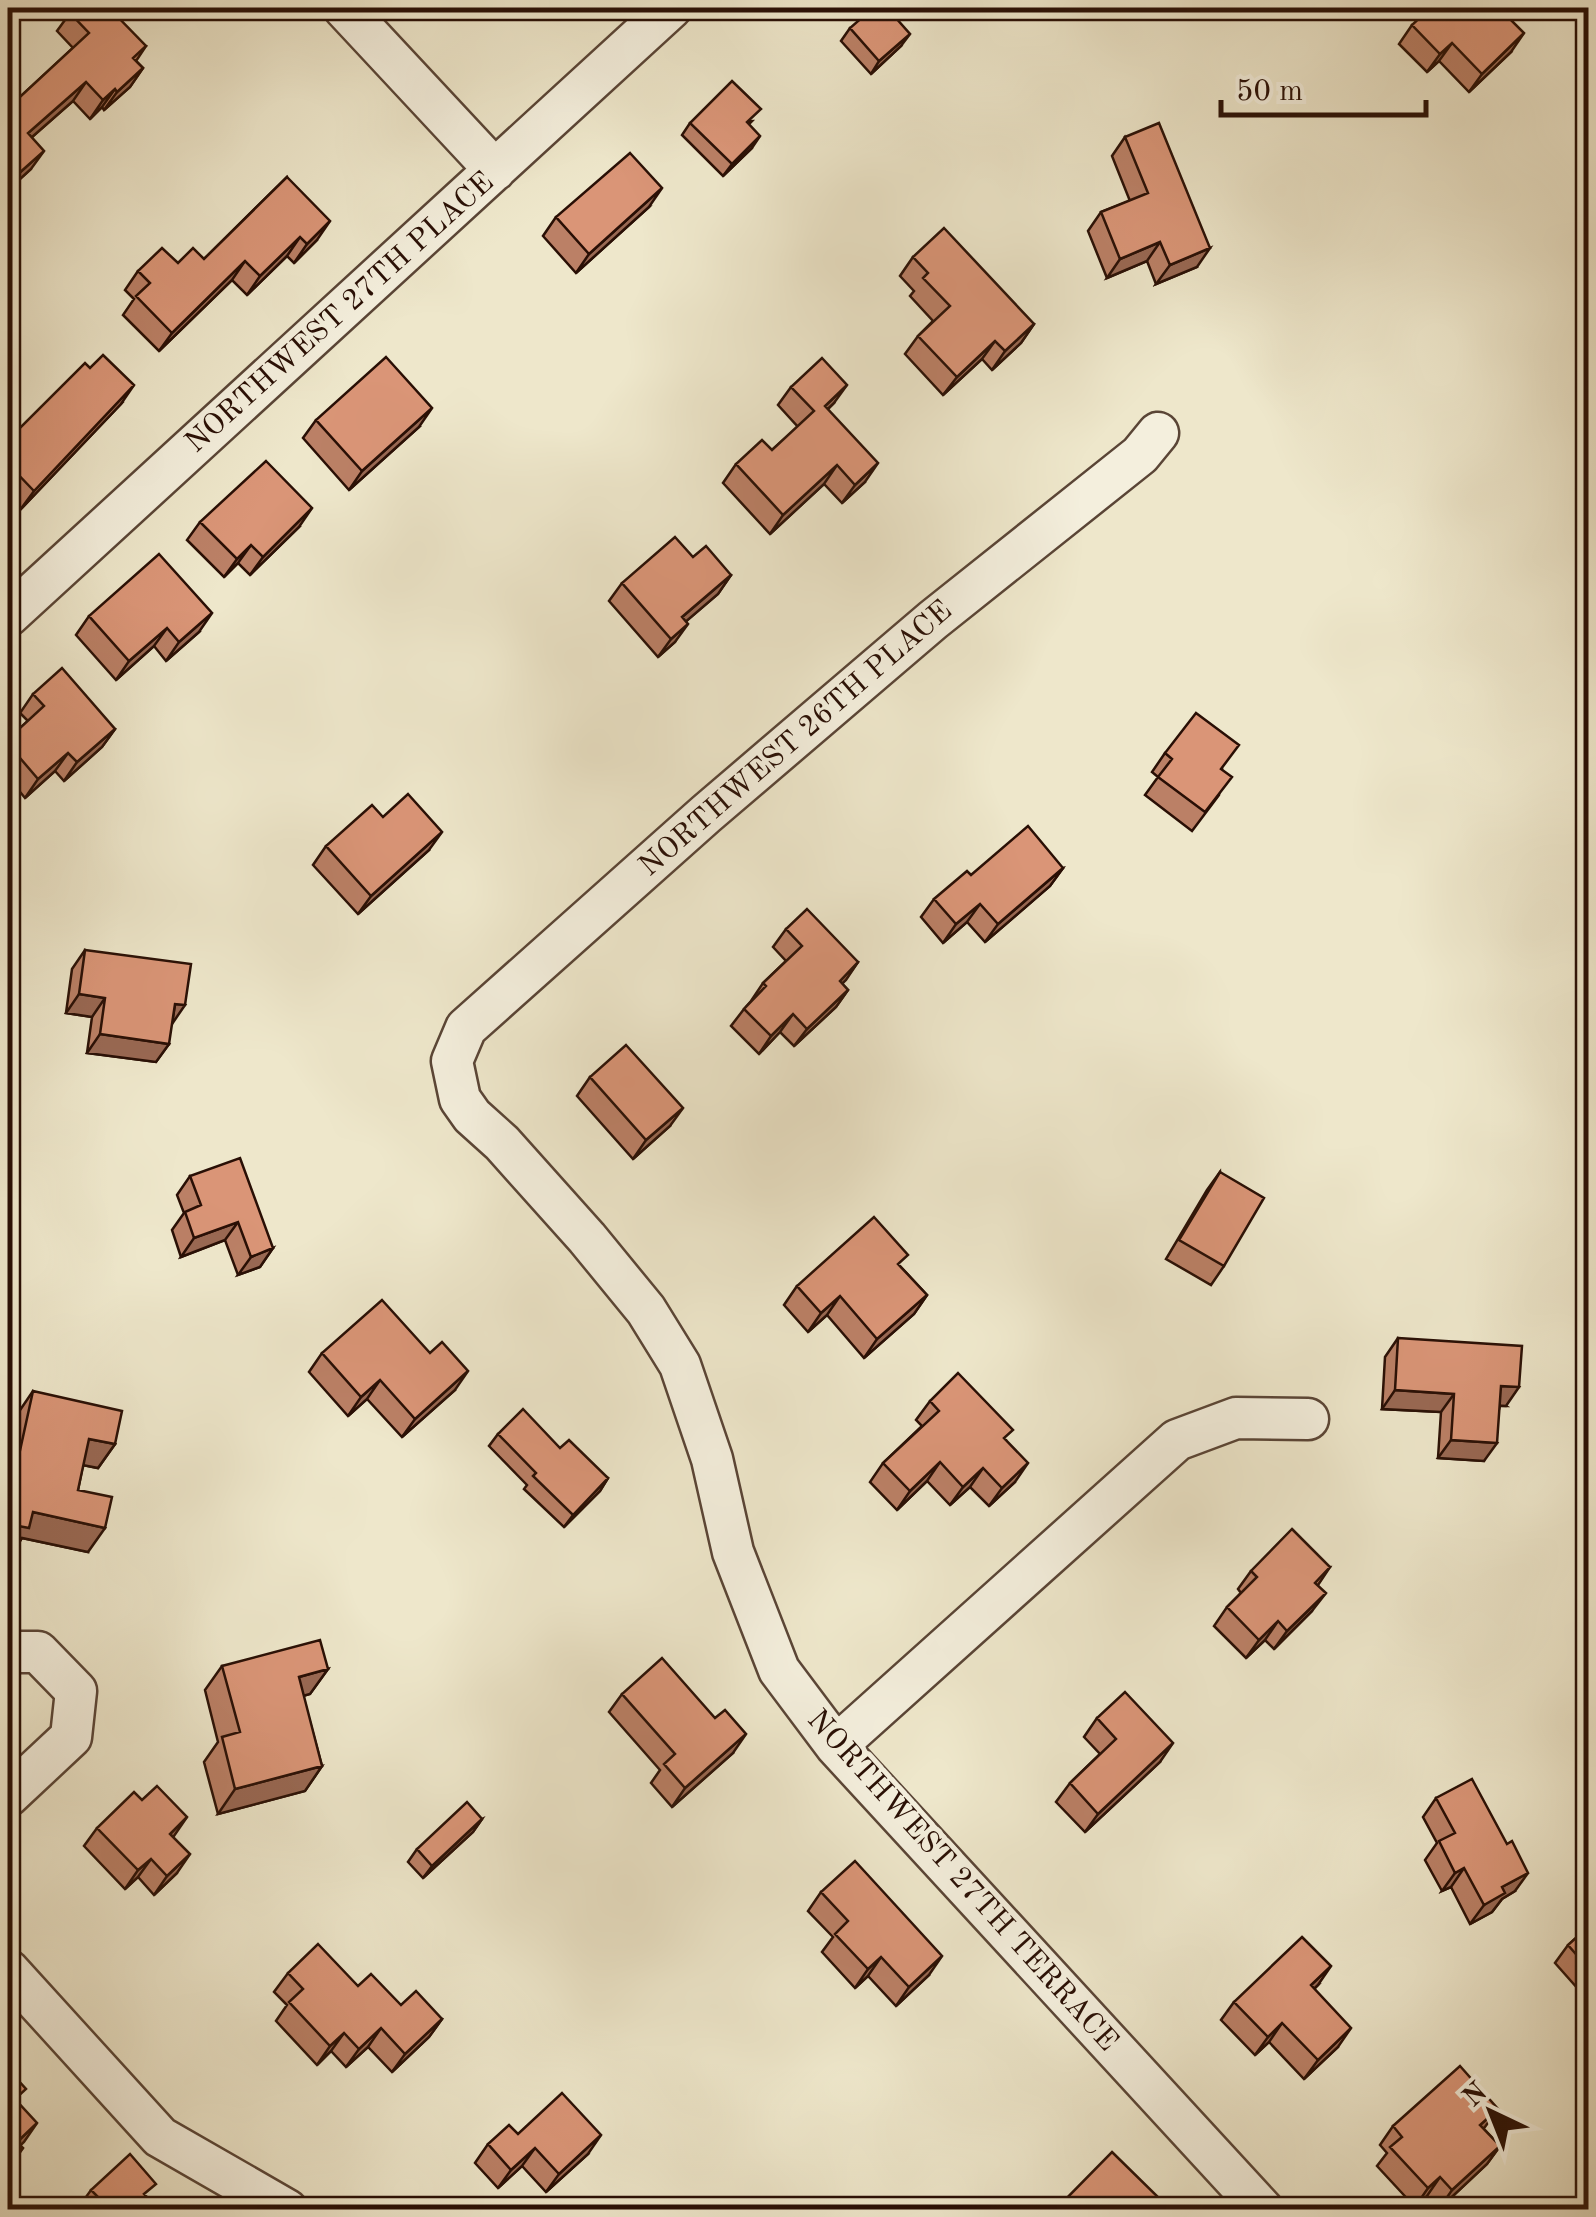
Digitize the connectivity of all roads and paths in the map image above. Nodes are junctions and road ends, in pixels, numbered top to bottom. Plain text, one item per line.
1 (344, 8) edge
2 (671, 8) edge
3 (496, 170) junction
4 (1158, 433) dead end
5 (8, 616) edge
6 (452, 1061) joint
7 (1308, 1419) dead end
8 (8, 1652) edge
9 (836, 1746) junction
10 (8, 1796) edge
11 (8, 1970) edge
12 (287, 2210) edge
13 (1263, 2210) edge

1 - 3 street
2 - 3 street, NORTHWEST 27TH PLACE
3 - 5 street, NORTHWEST 27TH PLACE
4 - 6 street, NORTHWEST 26TH PLACE
6 - 9 street, NORTHWEST 27TH TERRACE
7 - 9 street
8 - 10 street
9 - 13 street, NORTHWEST 27TH TERRACE
11 - 12 street

